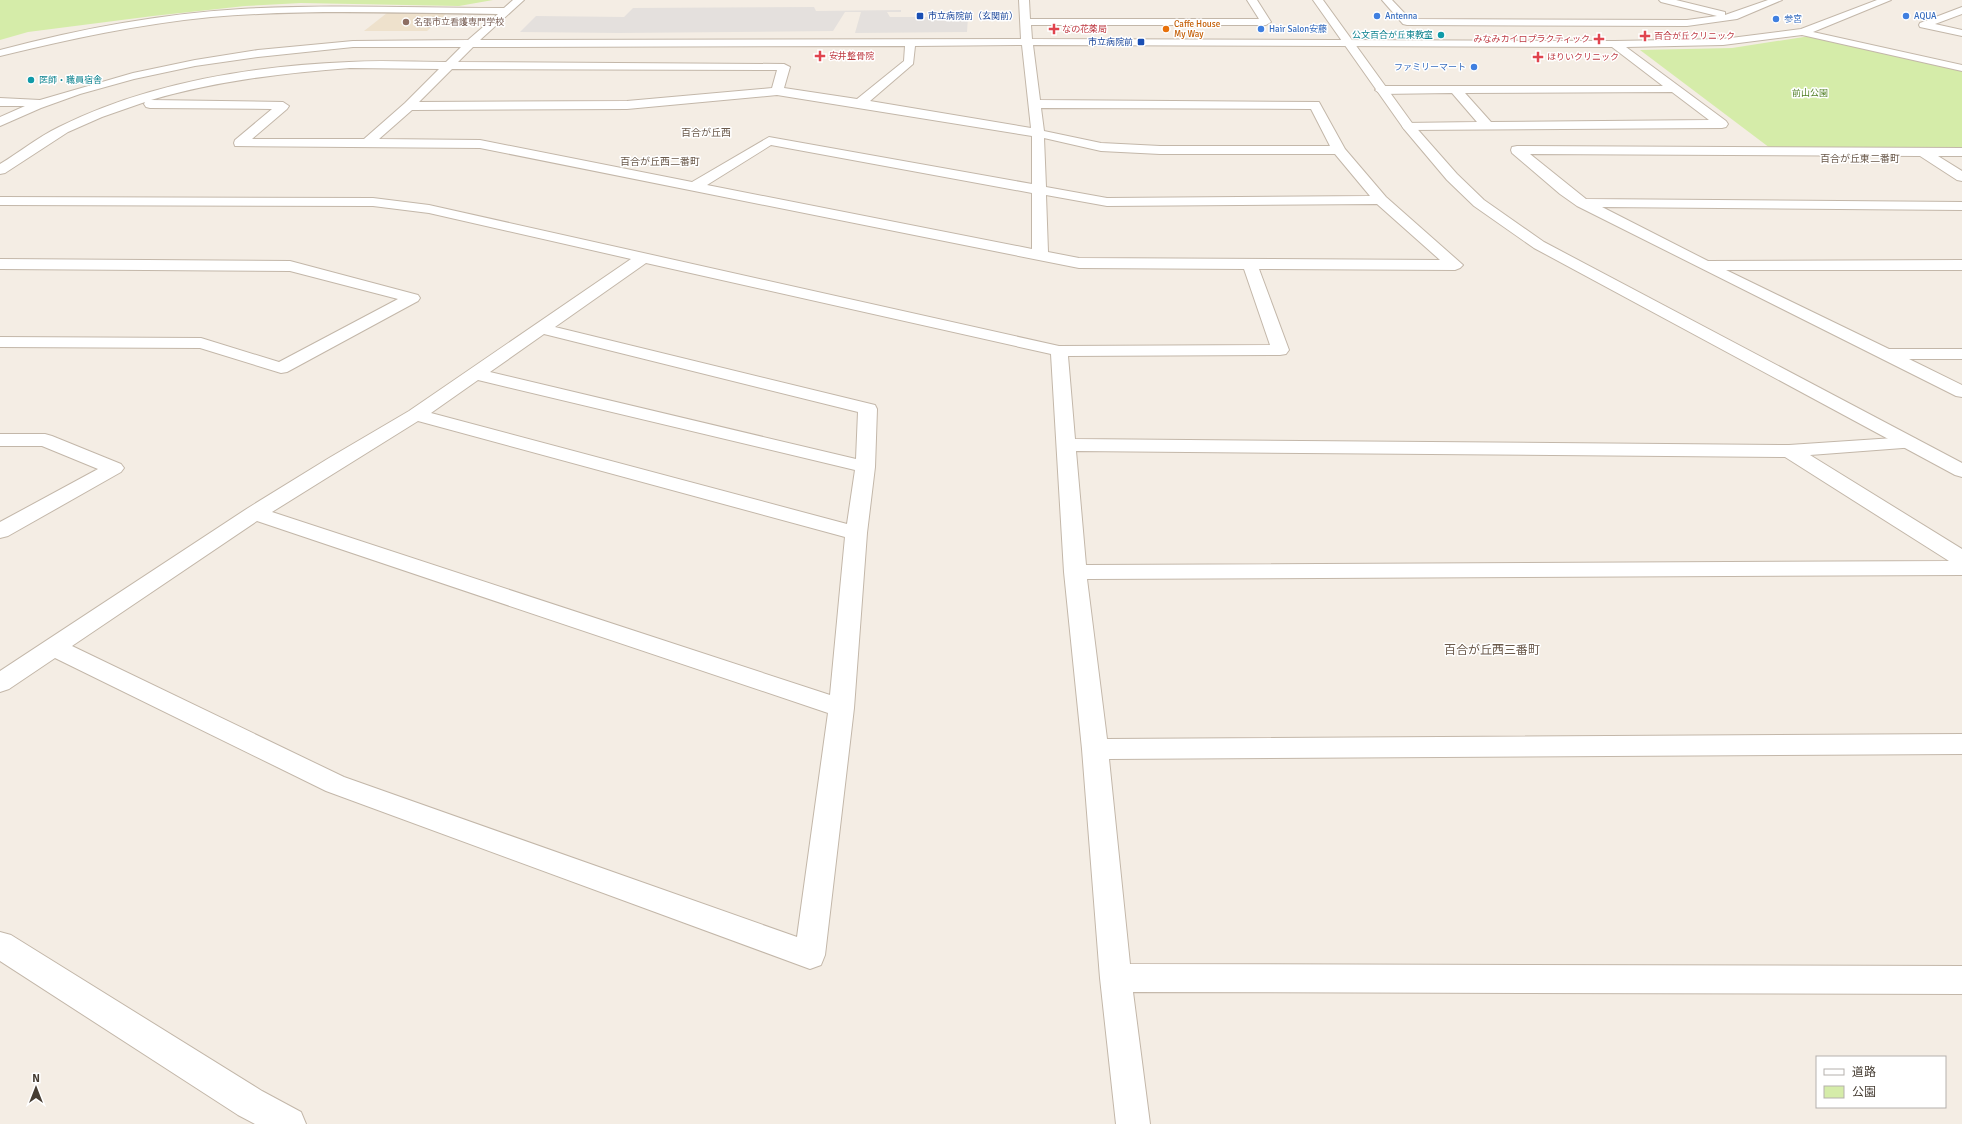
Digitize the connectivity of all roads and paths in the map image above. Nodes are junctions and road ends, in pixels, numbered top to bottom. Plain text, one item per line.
1 (519, 0) edge
2 (1024, 0) edge
3 (1252, 0) edge
4 (1318, 0) edge
5 (1387, 0) edge
6 (1664, 0) edge
7 (1777, 0) edge
8 (1886, 0) edge
9 (1962, 10) edge
10 (507, 11) junction
11 (1733, 17) junction
12 (1748, 20) dead end
13 (1025, 22) junction
14 (1772, 25) dead end
15 (1803, 32) junction
16 (1962, 33) edge
17 (910, 42) junction
18 (1027, 42) junction
19 (1350, 43) junction
20 (470, 44) junction
21 (1615, 44) junction
22 (0, 53) edge
23 (449, 66) junction
24 (1962, 68) edge
25 (1455, 89) junction
26 (1674, 89) junction
27 (1381, 90) junction
28 (778, 91) junction
29 (0, 102) edge
30 (46, 102) junction
31 (860, 103) junction
32 (128, 104) junction
33 (1034, 104) junction
34 (409, 106) junction
35 (0, 122) edge
36 (1488, 125) junction
37 (1408, 126) junction
38 (1038, 133) junction
39 (367, 142) junction
40 (1339, 150) junction
41 (1923, 152) junction
42 (1962, 152) edge
43 (0, 170) edge
44 (1962, 177) edge
45 (695, 186) junction
46 (1039, 189) junction
47 (1381, 200) junction
48 (0, 201) edge
49 (1582, 203) junction
50 (1962, 206) edge
51 (1040, 254) junction
52 (643, 258) junction
53 (0, 264) edge
54 (1250, 264) junction
55 (1704, 265) junction
56 (1962, 265) edge
57 (543, 328) junction
58 (0, 342) edge
59 (1059, 351) junction
60 (1885, 354) junction
61 (1962, 354) edge
62 (476, 374) junction
63 (1962, 392) edge
64 (416, 415) junction
65 (0, 440) edge
66 (1909, 443) junction
67 (1067, 445) junction
68 (1790, 451) junction
69 (865, 467) junction
70 (1962, 471) edge
71 (255, 513) junction
72 (0, 531) edge
73 (856, 533) junction
74 (1962, 559) edge
75 (1962, 568) edge
76 (1075, 572) junction
77 (53, 647) junction
78 (0, 683) edge
79 (841, 708) junction
80 (1962, 744) edge
81 (1095, 749) junction
82 (0, 945) edge
83 (1116, 978) junction
84 (1962, 980) edge
85 (289, 1124) edge
86 (1133, 1124) edge

1 - 10 street
2 - 13 street
3 - 13 street
4 - 19 street
5 - 11 street
6 - 11 street
7 - 11 street
8 - 15 street
9 - 16 street
10 - 20 street
10 - 22 street
11 - 12 street
13 - 18 street
14 - 15 street
15 - 21 street
15 - 24 street
17 - 18 street
17 - 20 street
17 - 31 street
18 - 19 street
18 - 33 street
19 - 21 street
19 - 27 street
20 - 23 street
20 - 30 street
21 - 26 street
23 - 28 street
23 - 32 street
23 - 34 street
25 - 26 street
25 - 27 street
25 - 36 street
26 - 36 street
27 - 37 street
28 - 31 street
28 - 34 street
29 - 30 street
30 - 35 street
31 - 38 street
32 - 39 street
32 - 43 street
33 - 38 street
33 - 40 street
34 - 39 street
36 - 37 street
37 - 66 street
38 - 40 street
38 - 46 street
39 - 45 street
40 - 47 street
41 - 42 street
41 - 44 street
41 - 49 street
45 - 46 street
45 - 51 street
46 - 47 street
46 - 51 street
47 - 54 street
48 - 52 street
49 - 50 street
49 - 55 street
51 - 54 street
52 - 57 street
52 - 59 street
53 - 58 street
54 - 59 street
55 - 56 street
55 - 60 street
57 - 62 street
57 - 69 street
59 - 67 street
60 - 61 street
60 - 63 street
62 - 64 street
62 - 69 street
64 - 71 street
64 - 73 street
65 - 72 street
66 - 68 street
66 - 70 street
67 - 68 street
67 - 76 street
68 - 74 street
69 - 73 street
71 - 77 street
71 - 79 street
73 - 79 street
75 - 76 street
76 - 81 street
77 - 78 street
77 - 79 street
80 - 81 street
81 - 83 street
82 - 85 street
83 - 84 street
83 - 86 street

